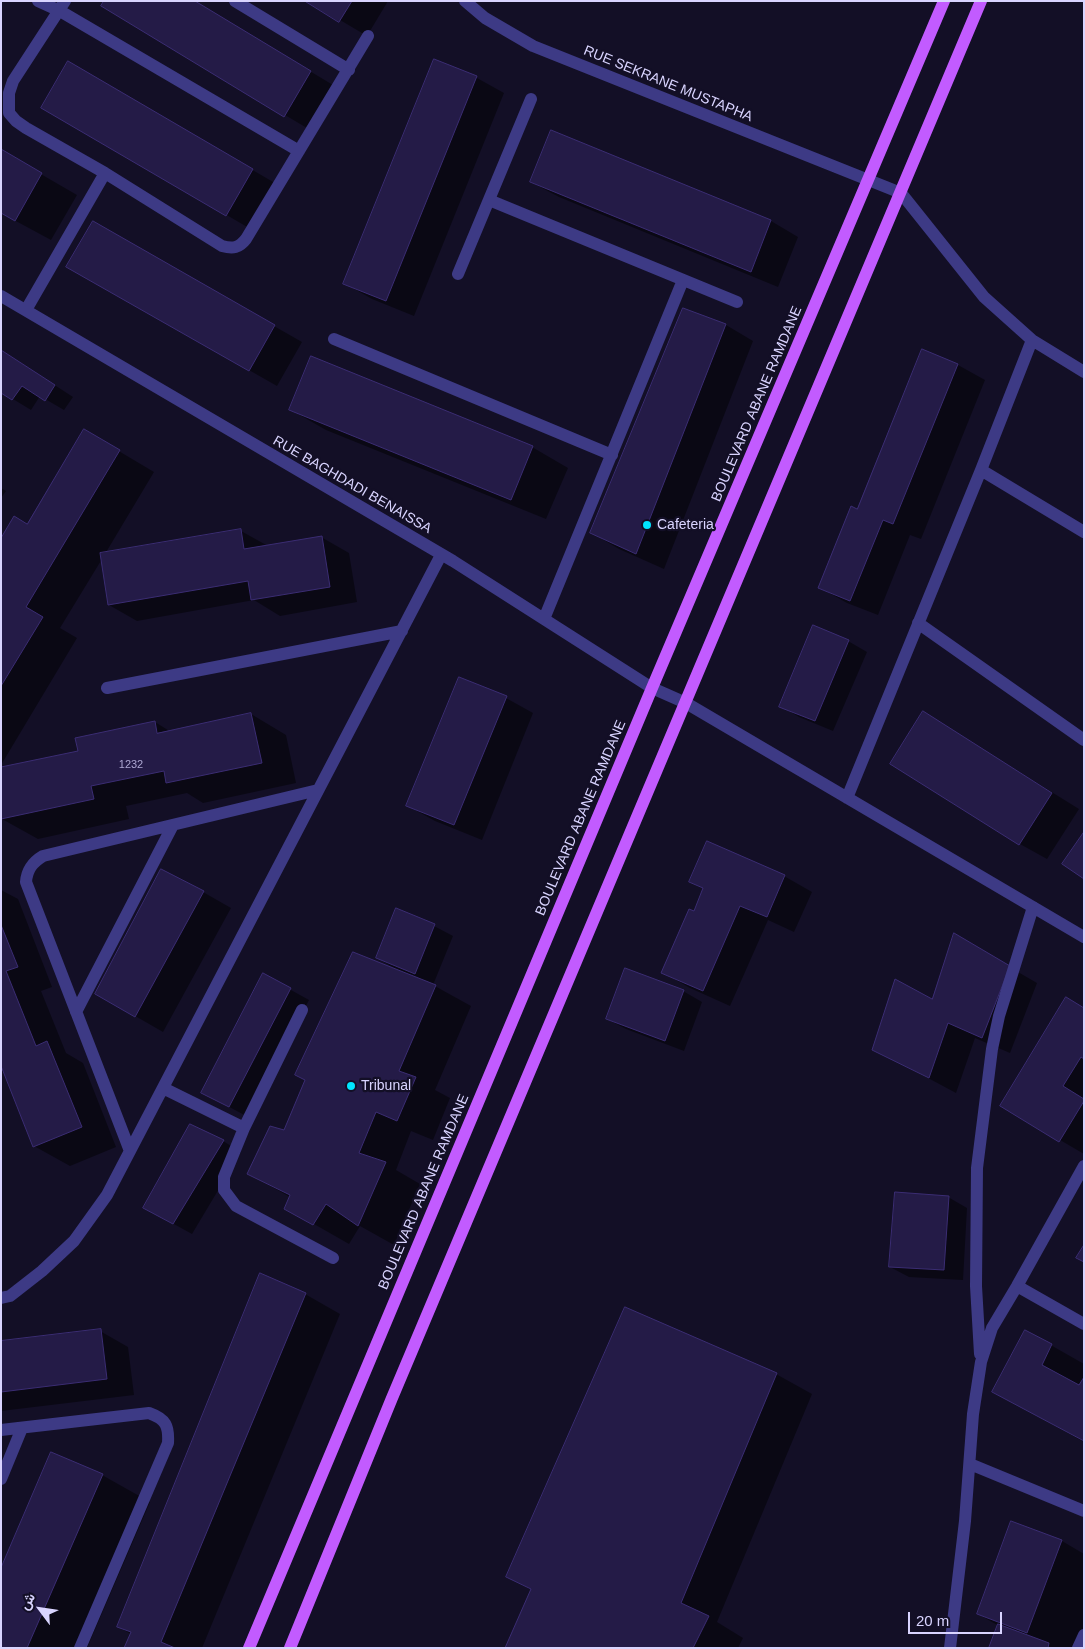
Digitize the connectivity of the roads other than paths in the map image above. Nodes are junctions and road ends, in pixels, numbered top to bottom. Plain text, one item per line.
1 (38, 1) edge
2 (235, 1) edge
3 (465, 1) edge
4 (944, 1) edge
5 (981, 1) edge
6 (63, 6) edge
7 (368, 36) dead end
8 (349, 70) junction
9 (531, 99) dead end
10 (299, 151) junction
11 (105, 173) junction
12 (868, 180) junction
13 (901, 193) junction
14 (489, 200) junction
15 (458, 274) dead end
16 (683, 280) junction
17 (1, 296) edge
18 (736, 302) dead end
19 (26, 310) junction
20 (334, 339) dead end
21 (1032, 340) junction
22 (1084, 372) edge
23 (612, 455) junction
24 (981, 470) junction
25 (1084, 532) edge
26 (441, 555) junction
27 (544, 619) junction
28 (918, 623) junction
29 (402, 631) junction
30 (107, 688) dead end
31 (652, 688) junction
32 (686, 703) junction
33 (1084, 740) edge
34 (318, 790) junction
35 (847, 798) junction
36 (173, 825) junction
37 (1033, 907) junction
38 (1084, 937) edge
39 (302, 1010) dead end
40 (76, 1012) junction
41 (163, 1088) junction
42 (244, 1128) junction
43 (130, 1150) junction
44 (1084, 1166) edge
45 (333, 1258) dead end
46 (1018, 1286) junction
47 (1, 1298) edge
48 (1084, 1324) edge
49 (981, 1362) junction
50 (22, 1428) junction
51 (1, 1430) edge
52 (970, 1464) junction
53 (1, 1479) edge
54 (1084, 1511) edge
55 (1084, 1636) edge
56 (80, 1648) edge
57 (249, 1648) edge
58 (290, 1648) edge
59 (950, 1648) edge
60 (1078, 1648) edge

1 - 6 street
2 - 8 street
3 - 12 street, RUE SEKRANE MUSTAPHA
4 - 12 main road, BOULEVARD ABANE RAMDANE
5 - 13 main road
6 - 10 street
6 - 11 street
7 - 8 street
8 - 10 street
9 - 14 street
10 - 11 street
11 - 19 street
12 - 13 street, RUE SEKRANE MUSTAPHA
12 - 31 main road, BOULEVARD ABANE RAMDANE
13 - 21 street
13 - 32 main road
14 - 15 street
14 - 16 street
16 - 18 street
16 - 23 street
17 - 19 street, RUE BAGHDADI BENAISSA
19 - 26 street, RUE BAGHDADI BENAISSA
20 - 23 street
21 - 22 street
21 - 24 street
23 - 27 street
24 - 25 street
24 - 28 street
26 - 27 street, RUE BAGHDADI BENAISSA
26 - 29 street
27 - 31 street, RUE BAGHDADI BENAISSA
28 - 33 street
28 - 35 street
29 - 30 street
29 - 34 street
31 - 32 street, RUE BAGHDADI BENAISSA
31 - 57 main road, BOULEVARD ABANE RAMDANE
32 - 35 street, RUE BAGHDADI BENAISSA
32 - 58 main road
34 - 36 street
34 - 41 street
35 - 37 street, RUE BAGHDADI BENAISSA
36 - 40 street
36 - 40 street
37 - 38 street, RUE BAGHDADI BENAISSA
37 - 49 street
39 - 42 street
40 - 43 street
41 - 42 street
41 - 43 street
42 - 45 street
43 - 47 street
44 - 46 street
46 - 48 street
46 - 49 street
49 - 52 street
50 - 51 street
50 - 53 street
50 - 56 street
52 - 54 street
52 - 59 street
55 - 60 street

